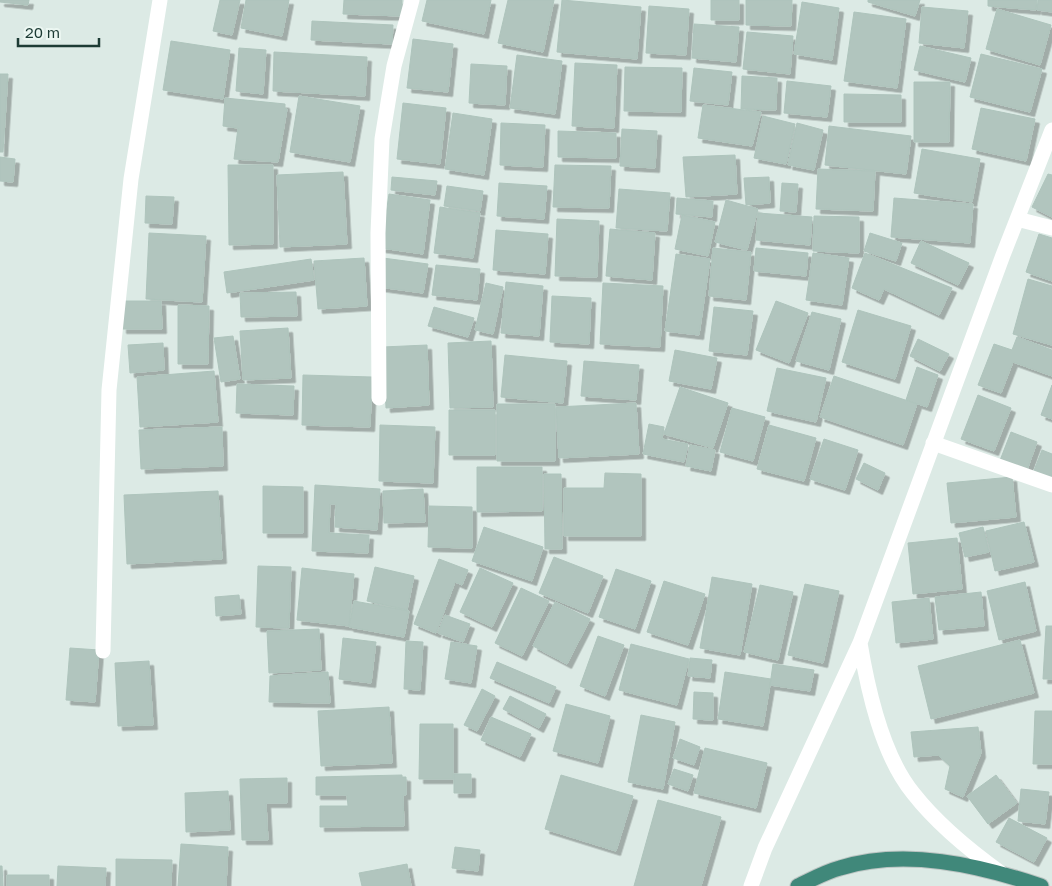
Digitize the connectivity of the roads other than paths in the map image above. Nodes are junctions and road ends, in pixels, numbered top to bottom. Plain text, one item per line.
1 (160, 0) edge
2 (412, 0) edge
3 (1052, 130) edge
4 (1016, 219) junction
5 (1052, 228) edge
6 (378, 398) dead end
7 (933, 443) junction
8 (1052, 486) edge
9 (860, 643) junction
10 (103, 651) dead end
11 (1001, 873) junction
12 (751, 886) edge
13 (798, 886) edge
14 (1041, 886) edge

1 - 10 street
2 - 6 street
3 - 4 street
4 - 5 street
4 - 7 street
7 - 8 street
7 - 9 street
9 - 11 street
9 - 12 street
11 - 13 highway
11 - 14 highway

